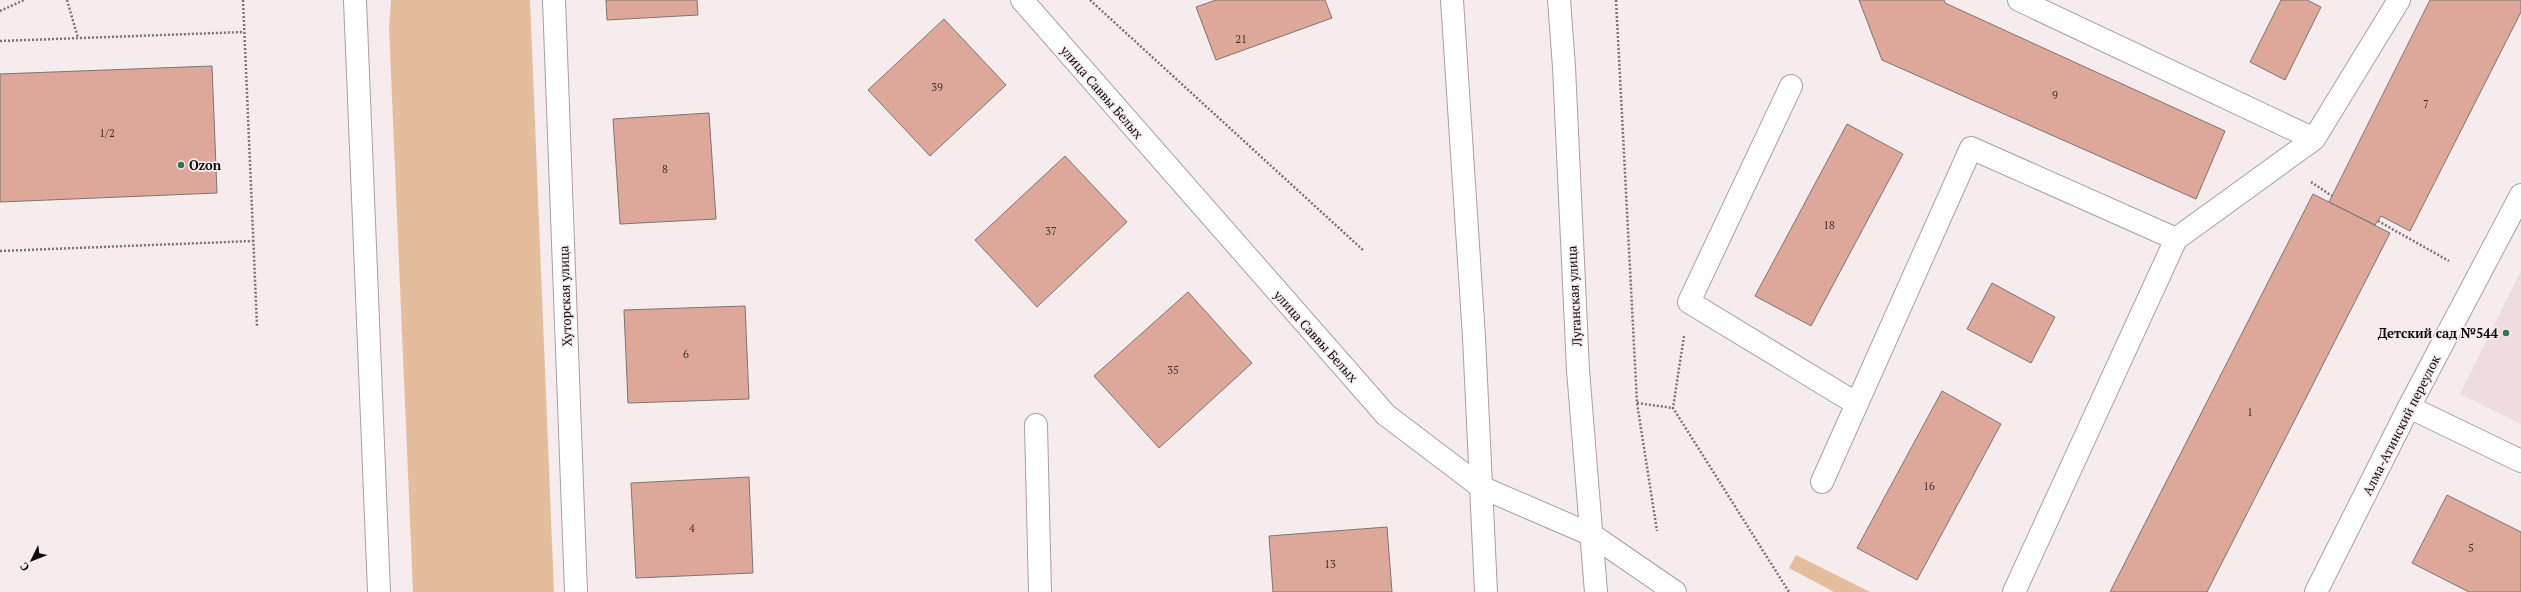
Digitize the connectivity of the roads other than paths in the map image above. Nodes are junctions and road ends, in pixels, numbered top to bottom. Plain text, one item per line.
1 (355, 0) edge
2 (554, 0) edge
3 (1022, 0) edge
4 (1452, 0) edge
5 (1559, 0) edge
6 (2019, 0) edge
7 (2399, 0) edge
8 (1791, 86) dead end
9 (2314, 139) junction
10 (2521, 195) edge
11 (2176, 239) junction
12 (1857, 404) junction
13 (2409, 407) junction
14 (1036, 425) dead end
15 (2521, 461) edge
16 (1822, 482) dead end
17 (1481, 486) junction
18 (1592, 535) junction
19 (379, 592) edge
20 (576, 592) edge
21 (1040, 592) edge
22 (1486, 592) edge
23 (1596, 592) edge
24 (1675, 592) edge
25 (2014, 592) edge
26 (2316, 592) edge

1 - 19 street
2 - 20 street, Хуторская улица
3 - 17 street, улица Саввы Белых
4 - 17 street
5 - 18 street, Луганская улица
6 - 9 street
7 - 9 street
8 - 12 street
9 - 11 street
10 - 13 street, Алма-Атинский переулок
11 - 12 street
11 - 25 street
12 - 16 street
13 - 15 street
13 - 26 street, Алма-Атинский переулок
14 - 21 street
17 - 18 street, улица Саввы Белых
17 - 22 street
18 - 23 street, Луганская улица
18 - 24 street, улица Саввы Белых

